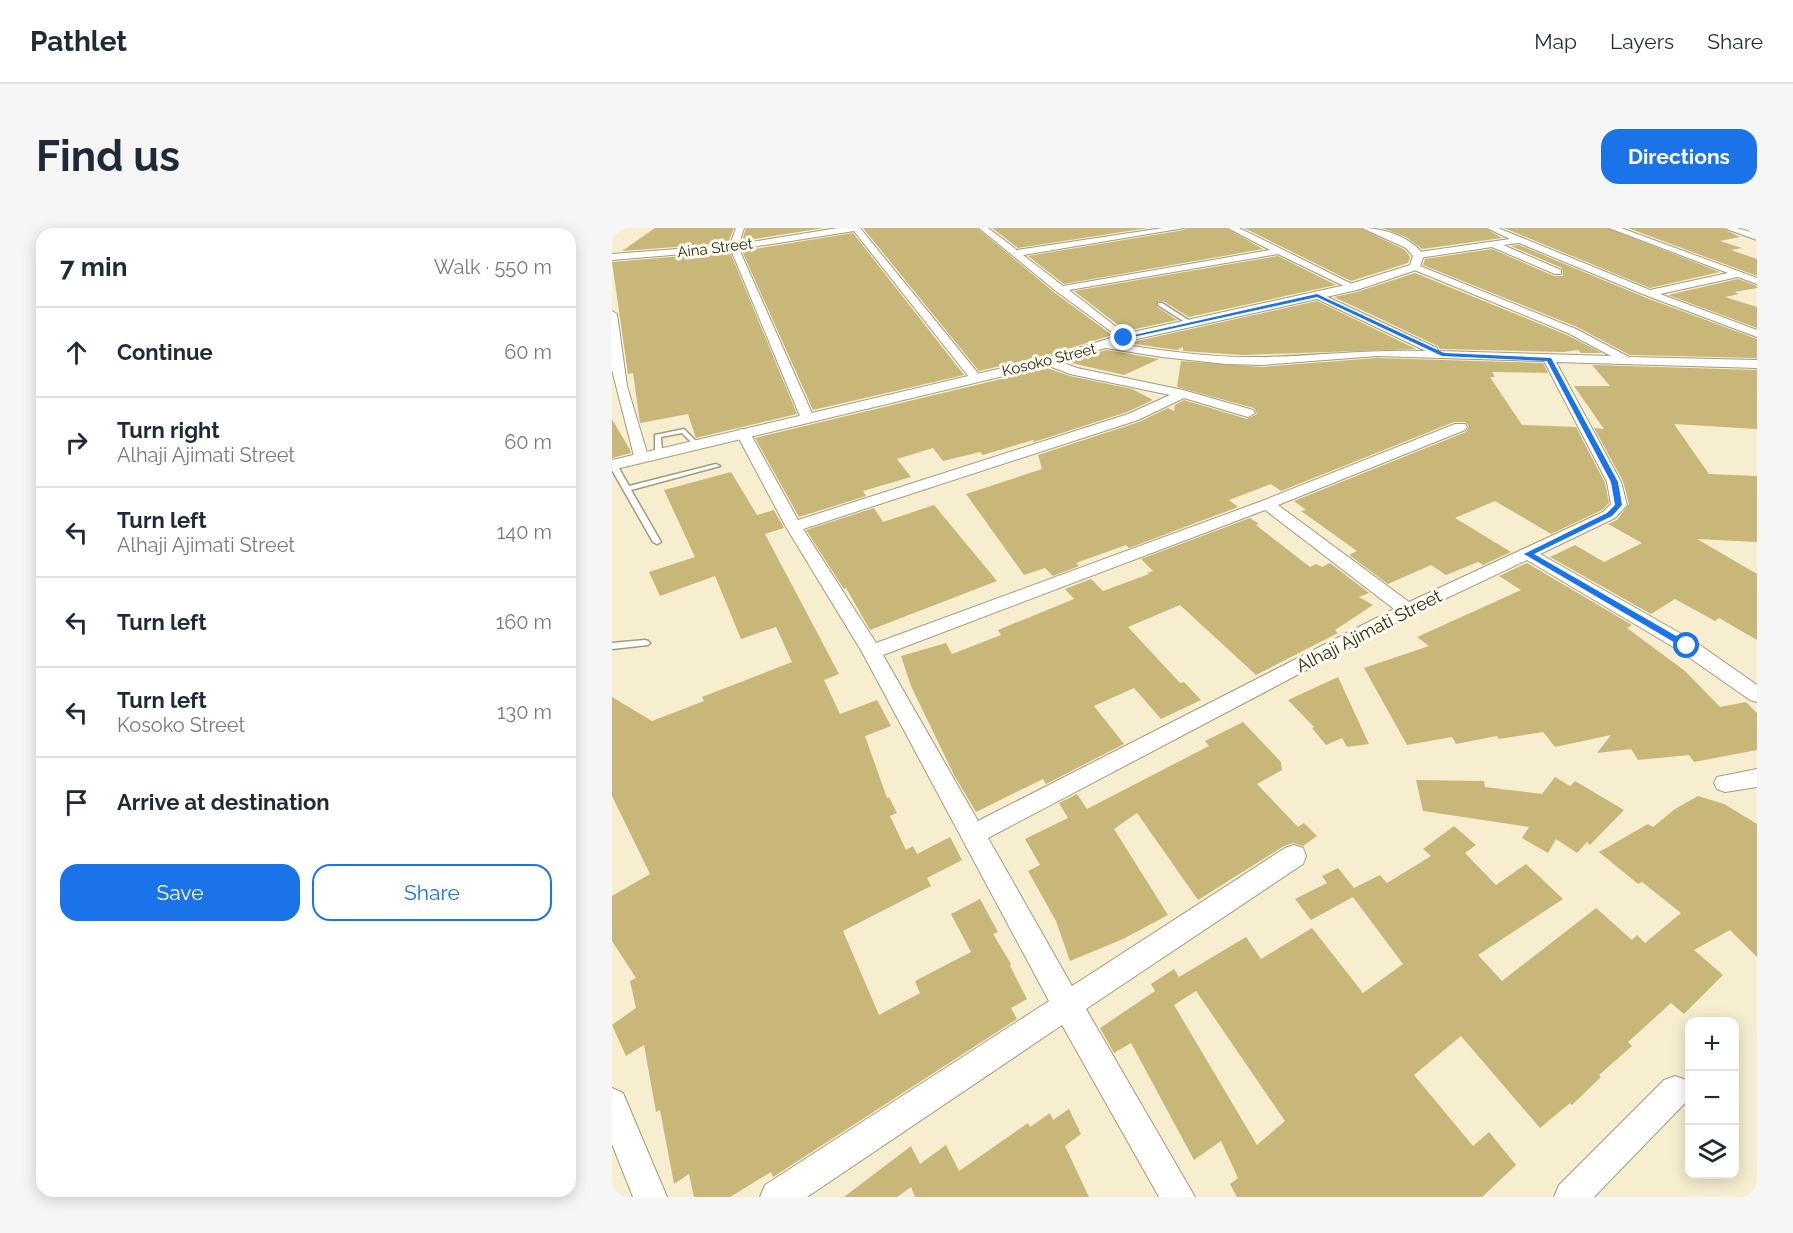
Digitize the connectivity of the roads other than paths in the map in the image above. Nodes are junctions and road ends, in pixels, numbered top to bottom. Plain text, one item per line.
1 (740, 228) edge
2 (855, 228) edge
3 (983, 228) edge
4 (1110, 228) edge
5 (1180, 228) edge
6 (1232, 228) edge
7 (1367, 228) edge
8 (1491, 228) edge
9 (1613, 228) edge
10 (1728, 228) edge
11 (1123, 236) junction
12 (1757, 237) edge
13 (1519, 240) junction
14 (1492, 244) junction
15 (734, 247) junction
16 (1280, 252) junction
17 (1015, 253) junction
18 (612, 257) edge
19 (1417, 261) junction
20 (1757, 271) edge
21 (1558, 272) dead end
22 (1739, 274) junction
23 (1757, 281) edge
24 (1353, 287) junction
25 (1060, 289) junction
26 (1648, 293) junction
27 (1317, 295) junction
28 (1161, 304) dead end
29 (612, 314) edge
30 (1190, 323) junction
31 (612, 330) edge
32 (1757, 334) edge
33 (1124, 338) junction
34 (1106, 345) junction
35 (1443, 355) junction
36 (1549, 359) junction
37 (1627, 360) junction
38 (1048, 361) junction
39 (1757, 364) edge
40 (976, 378) junction
41 (1184, 394) junction
42 (1248, 413) dead end
43 (807, 418) junction
44 (1460, 427) dead end
45 (743, 433) junction
46 (641, 456) junction
47 (612, 465) edge
48 (716, 466) dead end
49 (627, 489) junction
50 (1267, 504) junction
51 (794, 527) junction
52 (657, 542) dead end
53 (1528, 554) junction
54 (1407, 610) junction
55 (645, 643) dead end
56 (612, 646) edge
57 (872, 652) junction
58 (1757, 695) edge
59 (1757, 778) edge
60 (1725, 783) dead end
61 (974, 834) junction
62 (1294, 856) dead end
63 (1067, 1005) junction
64 (1675, 1091) dead end
65 (612, 1104) edge
66 (650, 1197) edge
67 (777, 1197) edge
68 (1178, 1197) edge
69 (1571, 1197) edge

1 - 15 street
2 - 15 street, Aina Street
2 - 40 street
3 - 17 street
4 - 11 street
5 - 11 street
6 - 16 street
7 - 19 street
8 - 13 street
9 - 22 street
10 - 12 street
11 - 17 street
13 - 14 street
13 - 26 street
14 - 19 street
14 - 21 street
15 - 18 street, Aina Street
15 - 43 street
16 - 24 street
16 - 25 street
17 - 25 street
19 - 24 street, Kosoko Street
19 - 37 street
20 - 22 street
22 - 23 street
22 - 26 street
24 - 27 street, Kosoko Street
25 - 33 street
26 - 32 street
27 - 30 street, Kosoko Street
27 - 35 street
28 - 30 lane
29 - 31 street
30 - 33 street, Kosoko Street
31 - 46 street
33 - 34 street, Kosoko Street
34 - 35 street
34 - 38 street, Kosoko Street
35 - 36 street
36 - 37 street
36 - 53 street, Alhaji Ajimati Street
37 - 39 street
38 - 40 street, Kosoko Street
38 - 41 street
40 - 43 street, Kosoko Street
41 - 42 street
41 - 51 street
43 - 45 street, Kosoko Street
44 - 50 street
45 - 46 street, Kosoko Street
45 - 51 street
46 - 47 street, Kosoko Street
47 - 49 lane
48 - 49 lane
49 - 52 lane
50 - 54 street
50 - 57 street
51 - 57 street
53 - 54 street, Alhaji Ajimati Street
53 - 58 street
54 - 61 street, Alhaji Ajimati Street
55 - 56 lane
57 - 61 street
59 - 60 street
61 - 63 street
62 - 63 street
63 - 67 street
63 - 68 street
64 - 69 street
65 - 66 street

